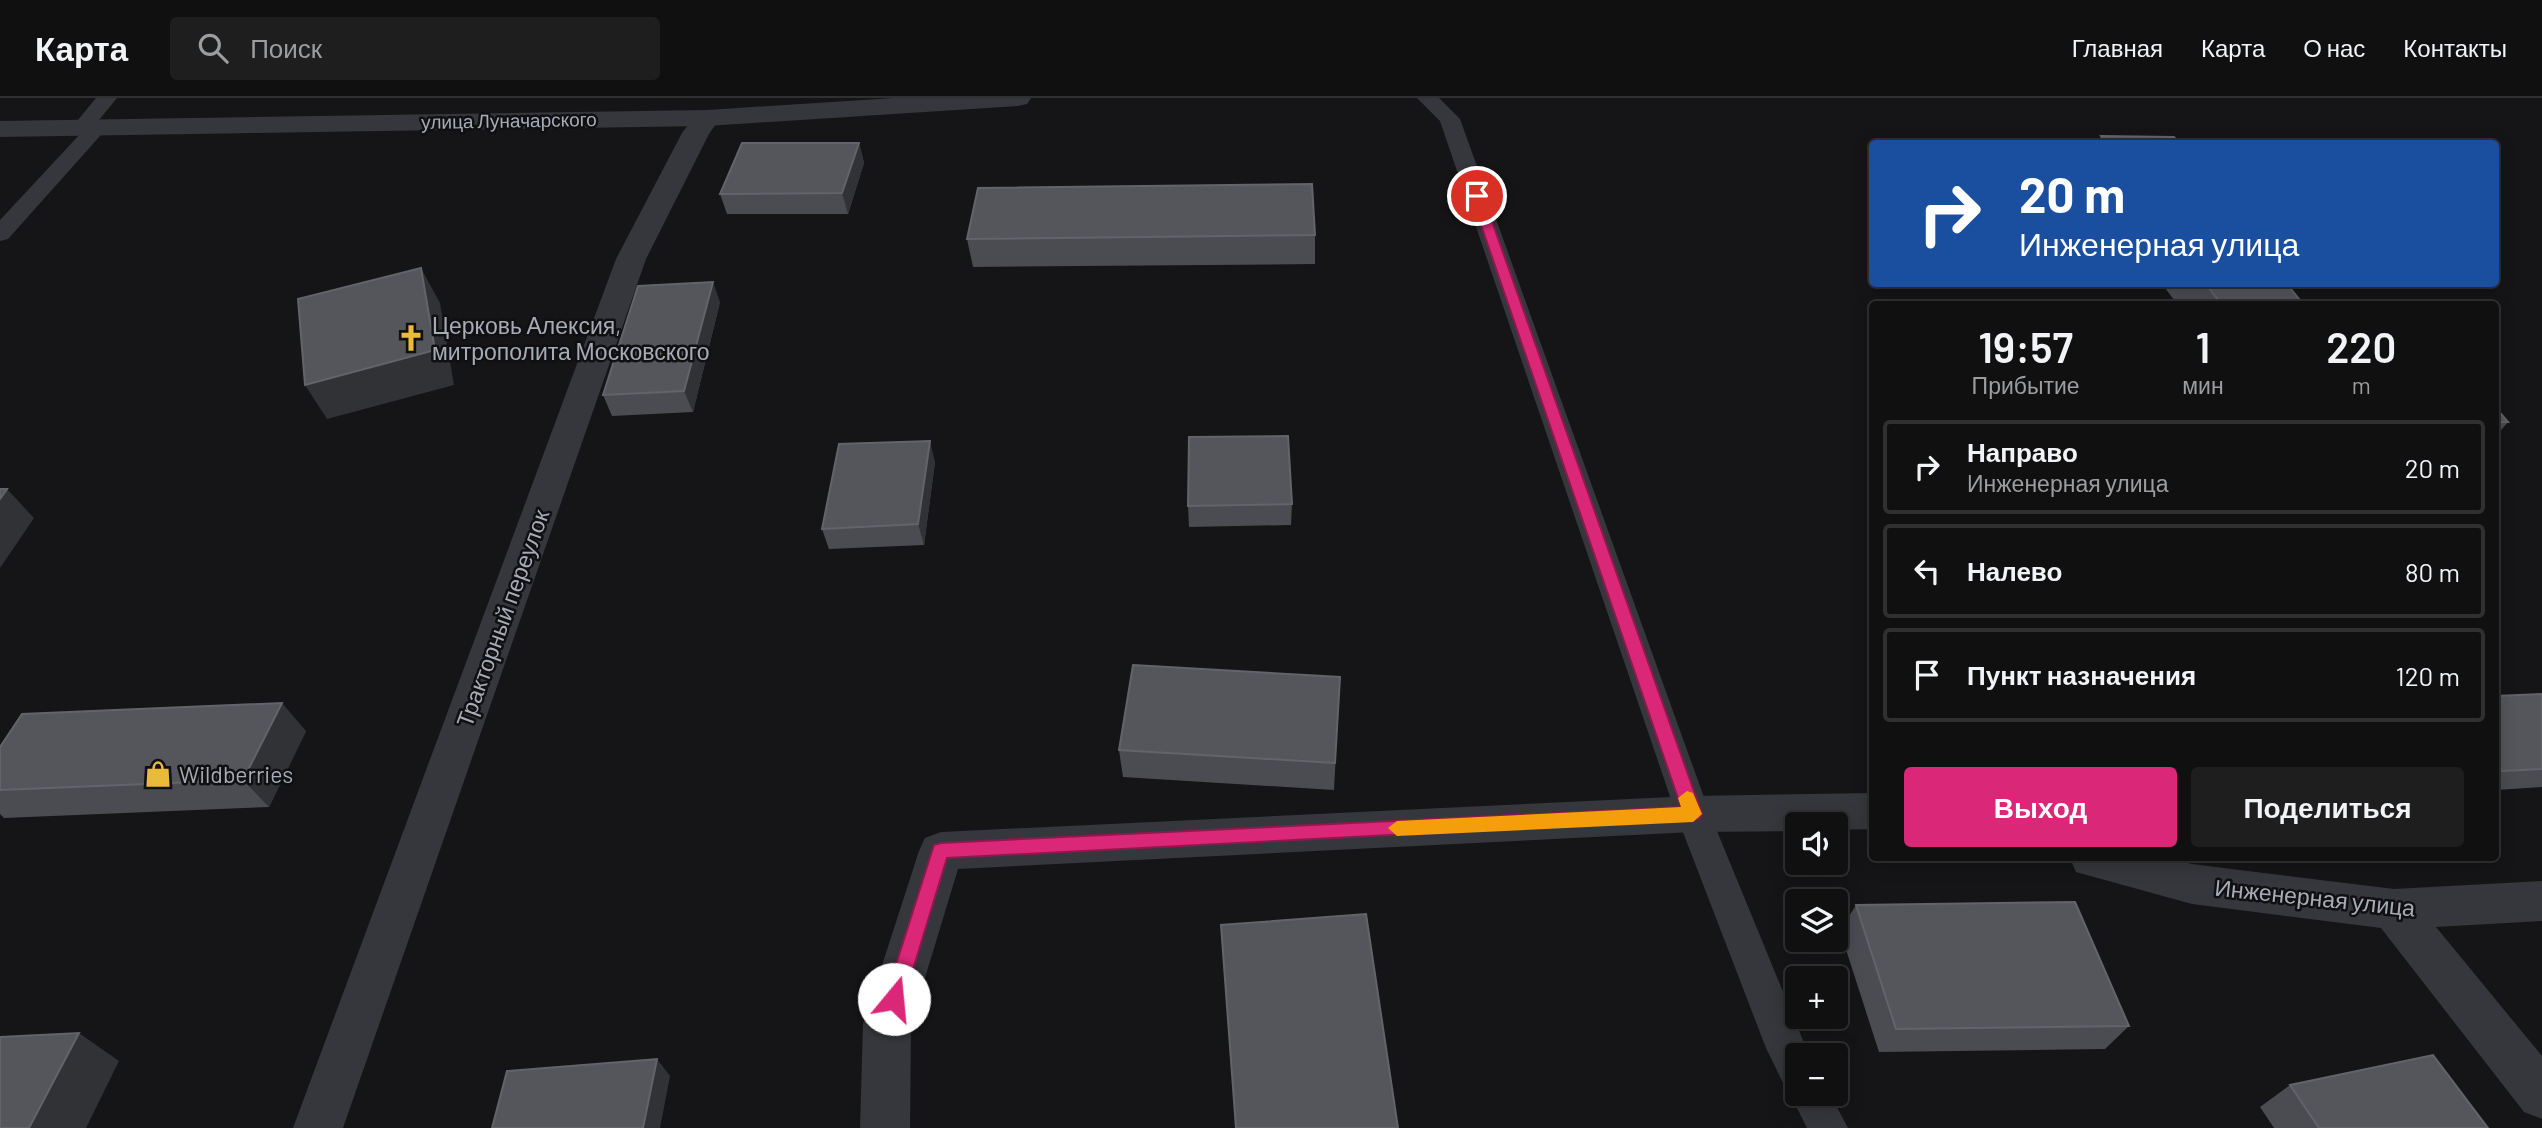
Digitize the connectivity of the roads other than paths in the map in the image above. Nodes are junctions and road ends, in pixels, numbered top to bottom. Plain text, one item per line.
1 (107, 98) edge
2 (1018, 98) edge
3 (1427, 98) edge
4 (924, 101) edge
5 (708, 117) junction
6 (91, 126) junction
7 (0, 129) edge
8 (0, 234) edge
9 (1869, 811) edge
10 (1693, 814) junction
11 (2104, 861) edge
12 (2542, 901) edge
13 (2394, 909) junction
14 (1785, 1048) edge
15 (2542, 1095) edge
16 (1816, 1106) edge
17 (318, 1128) edge
18 (885, 1128) edge
19 (1828, 1128) edge

1 - 6 lane
2 - 4 street, улица Луначарского
3 - 10 lane
4 - 5 street, улица Луначарского
5 - 6 street, улица Луначарского
5 - 17 street, Тракторный переулок
6 - 7 street, улица Луначарского
6 - 8 lane
9 - 10 street
10 - 14 lane
10 - 18 street
11 - 13 street, Инженерная улица
12 - 13 street, Инженерная улица
13 - 15 street
16 - 19 lane

